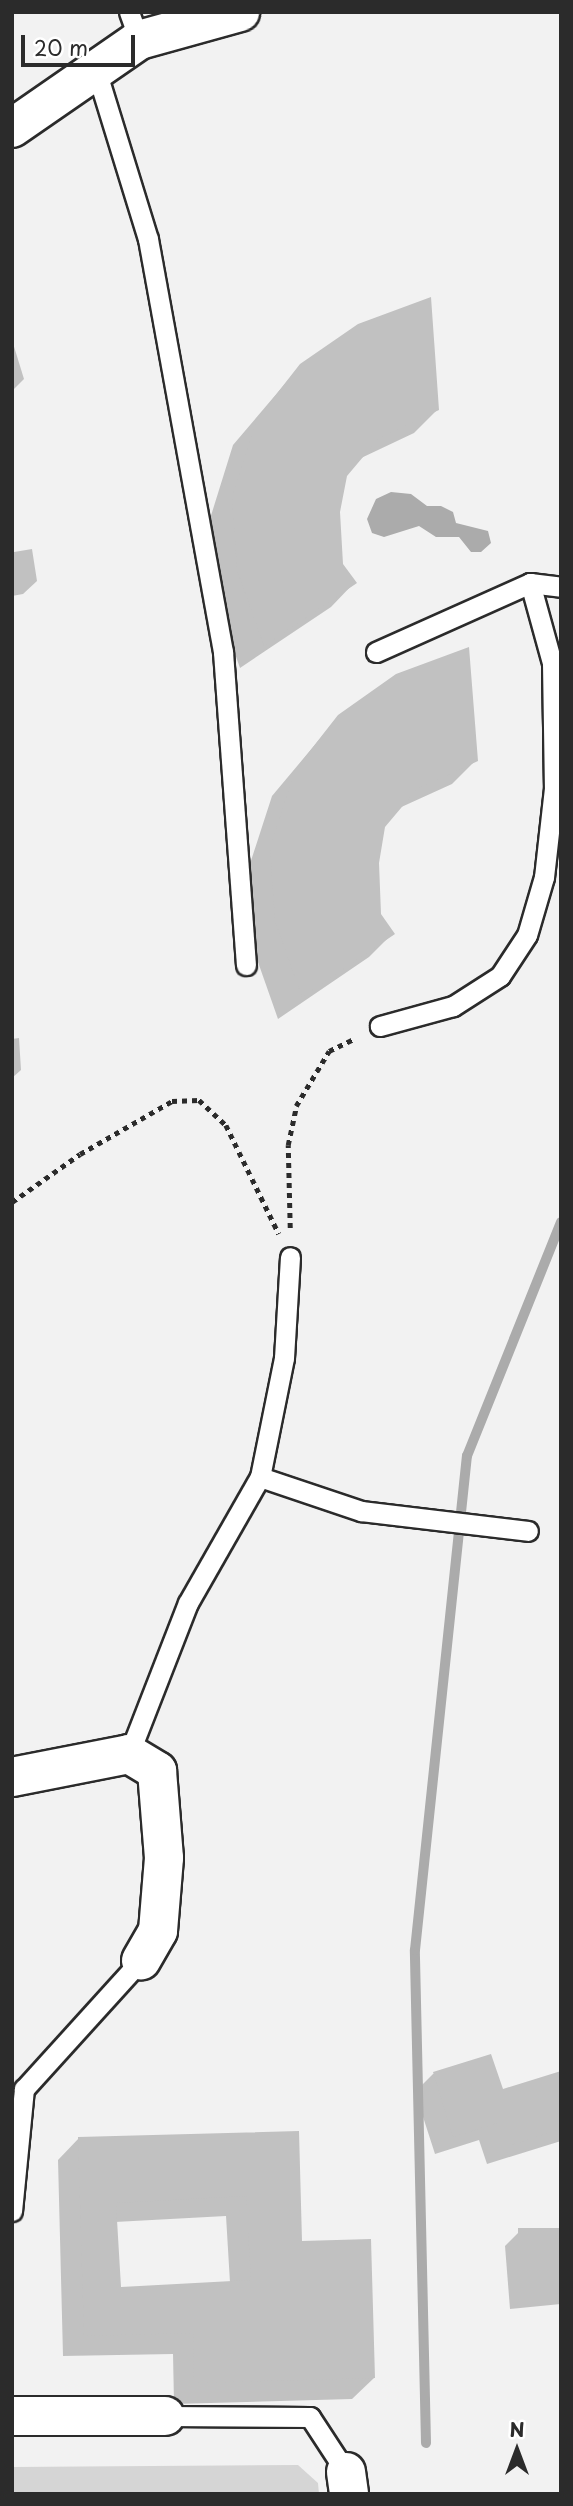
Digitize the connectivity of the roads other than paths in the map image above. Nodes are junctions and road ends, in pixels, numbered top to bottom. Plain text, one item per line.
1 (240, 12) edge
2 (134, 26) edge
3 (96, 70) junction
4 (12, 128) edge
5 (530, 583) junction
6 (561, 587) edge
7 (376, 652) dead end
8 (246, 965) dead end
9 (380, 1026) road end
10 (290, 1257) road end
11 (260, 1477) junction
12 (528, 1531) dead end
13 (130, 1754) junction
14 (12, 1777) edge
15 (141, 1960) joint
16 (12, 2211) edge
17 (12, 2416) edge
18 (165, 2416) joint
19 (348, 2483) edge

1 - 2 street
2 - 3 street
3 - 4 street
3 - 8 lane
5 - 6 lane
5 - 7 lane
5 - 9 lane
10 - 11 lane
11 - 12 lane
11 - 13 lane
13 - 14 street
13 - 15 street
15 - 16 lane
17 - 18 street
18 - 19 lane

